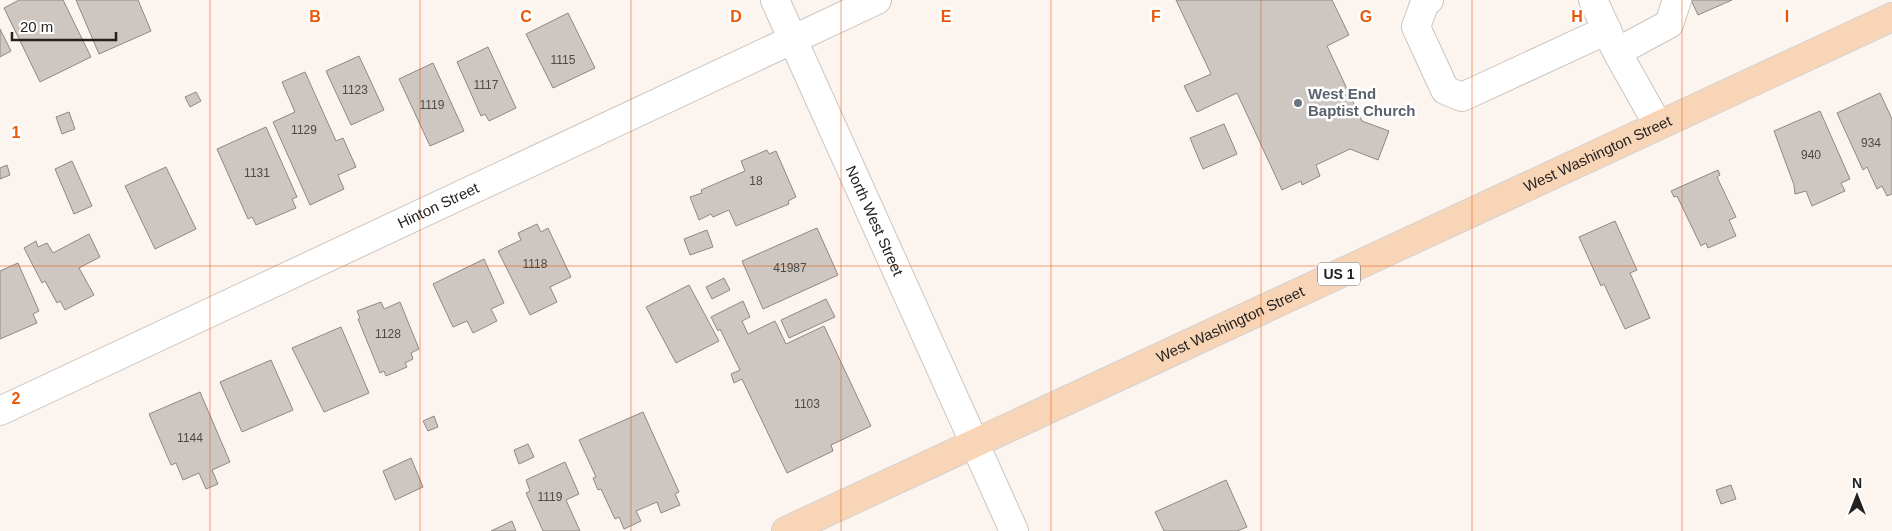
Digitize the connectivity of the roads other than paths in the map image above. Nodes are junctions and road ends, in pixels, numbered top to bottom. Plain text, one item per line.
1 (775, 0) edge
2 (877, 0) edge
3 (1429, 0) edge
4 (1593, 0) edge
5 (1678, 0) edge
6 (1892, 17) edge
7 (793, 39) junction
8 (1612, 41) junction
9 (1658, 126) junction
10 (0, 412) edge
11 (975, 443) junction
12 (786, 531) edge
13 (1014, 531) edge

1 - 7 street, North West Street
2 - 7 street, Hinton Street
3 - 8 street
4 - 8 street
5 - 8 street
6 - 9 main road, West Washington Street / US 1
7 - 10 street, Hinton Street
7 - 11 street, North West Street
8 - 9 street
9 - 11 main road, West Washington Street / US 1
11 - 12 main road, West Washington Street / US 1
11 - 13 street, North West Street

